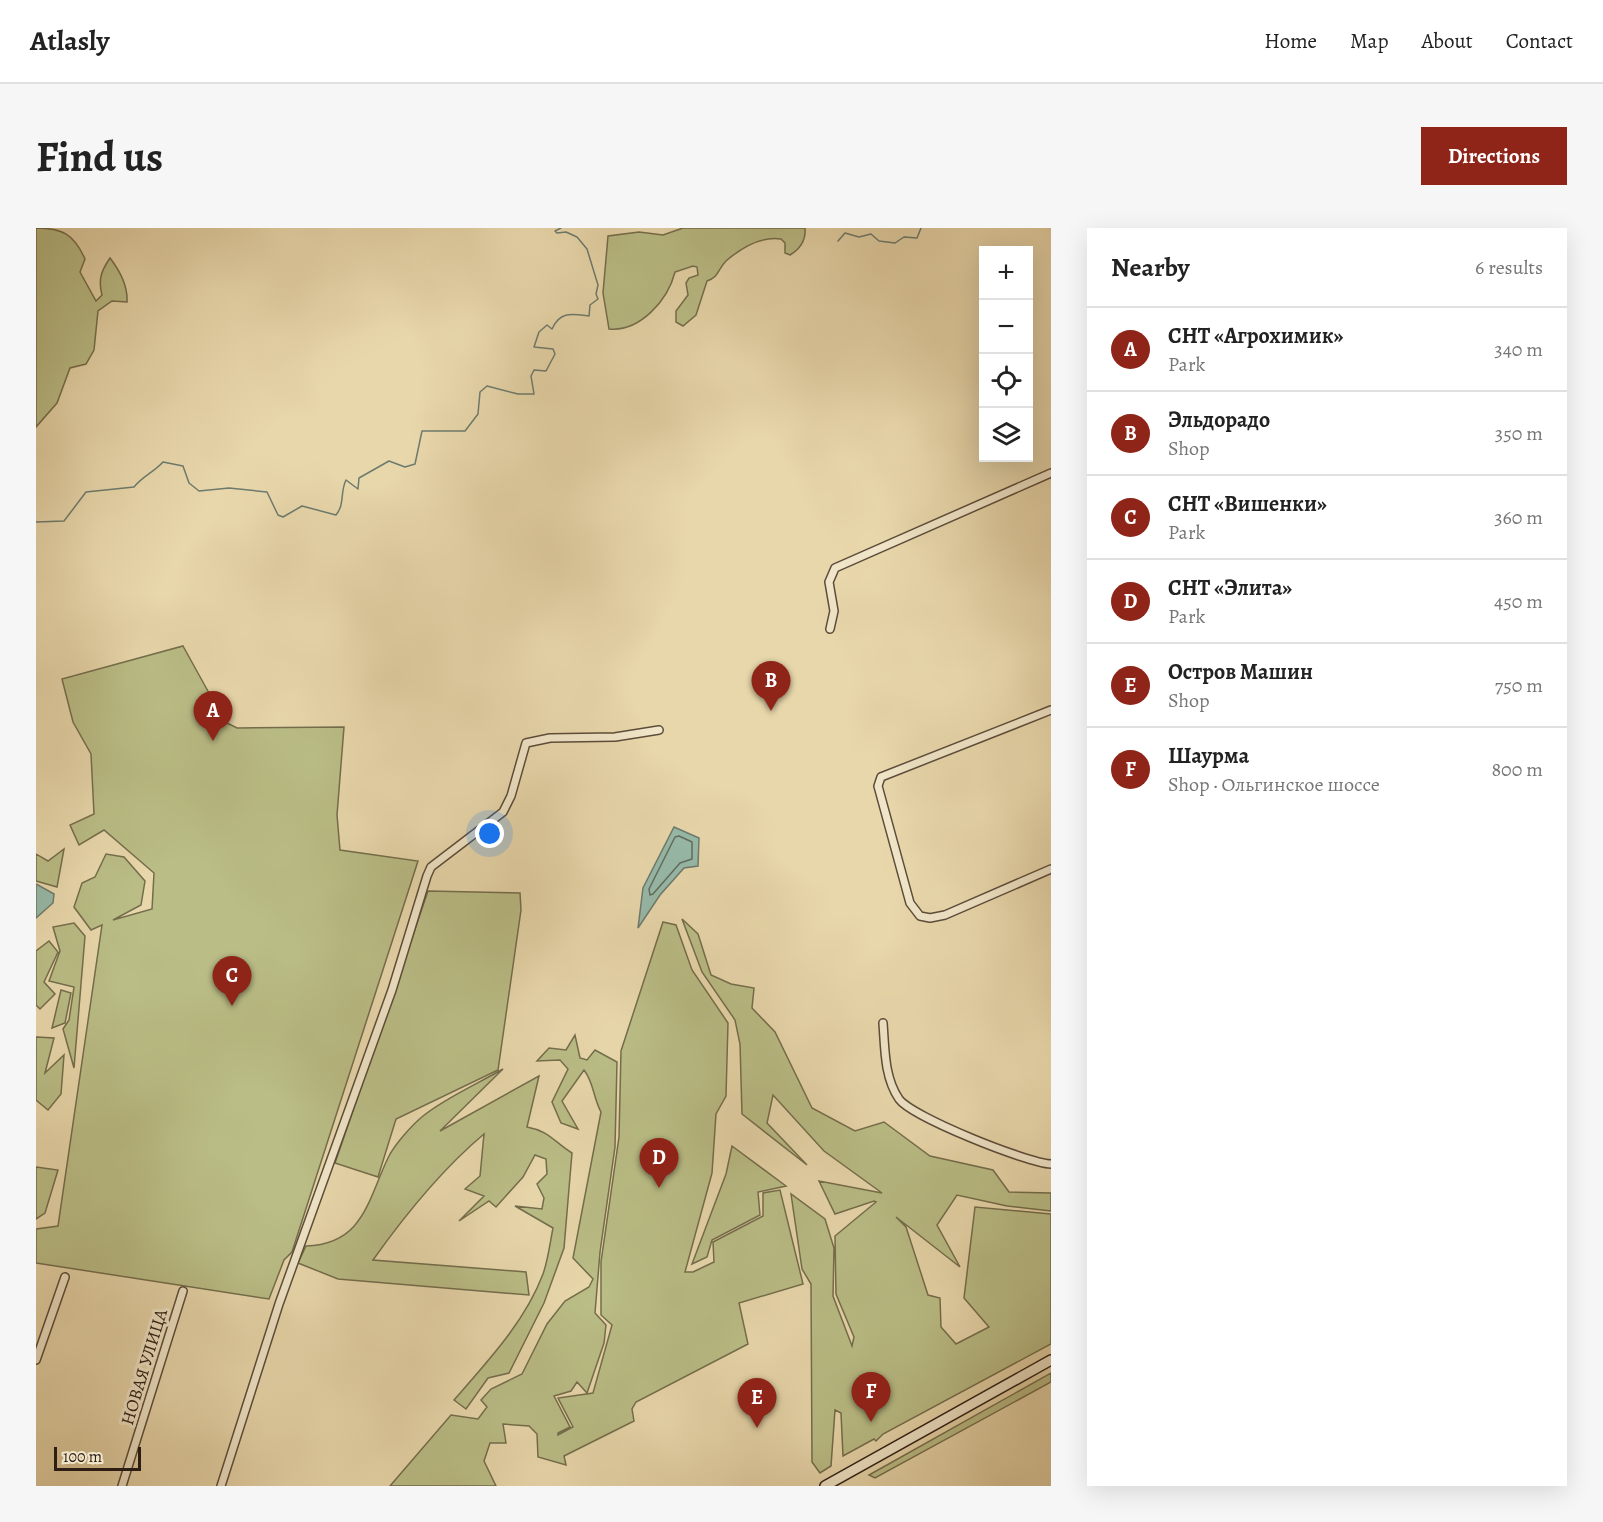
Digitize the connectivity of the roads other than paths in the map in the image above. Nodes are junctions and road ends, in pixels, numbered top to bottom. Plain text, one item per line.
1 (1051, 473) edge
2 (830, 629) dead end
3 (1051, 710) edge
4 (659, 730) dead end
5 (1051, 869) edge
6 (883, 1023) dead end
7 (1051, 1164) edge
8 (65, 1277) dead end
9 (183, 1291) dead end
10 (36, 1360) edge
11 (1051, 1360) edge
12 (122, 1486) edge
13 (221, 1486) edge
14 (825, 1486) edge

1 - 2 street
3 - 5 street
4 - 13 street
6 - 7 street
8 - 10 street
9 - 12 street, НОВАЯ УЛИЦА
11 - 14 main road

